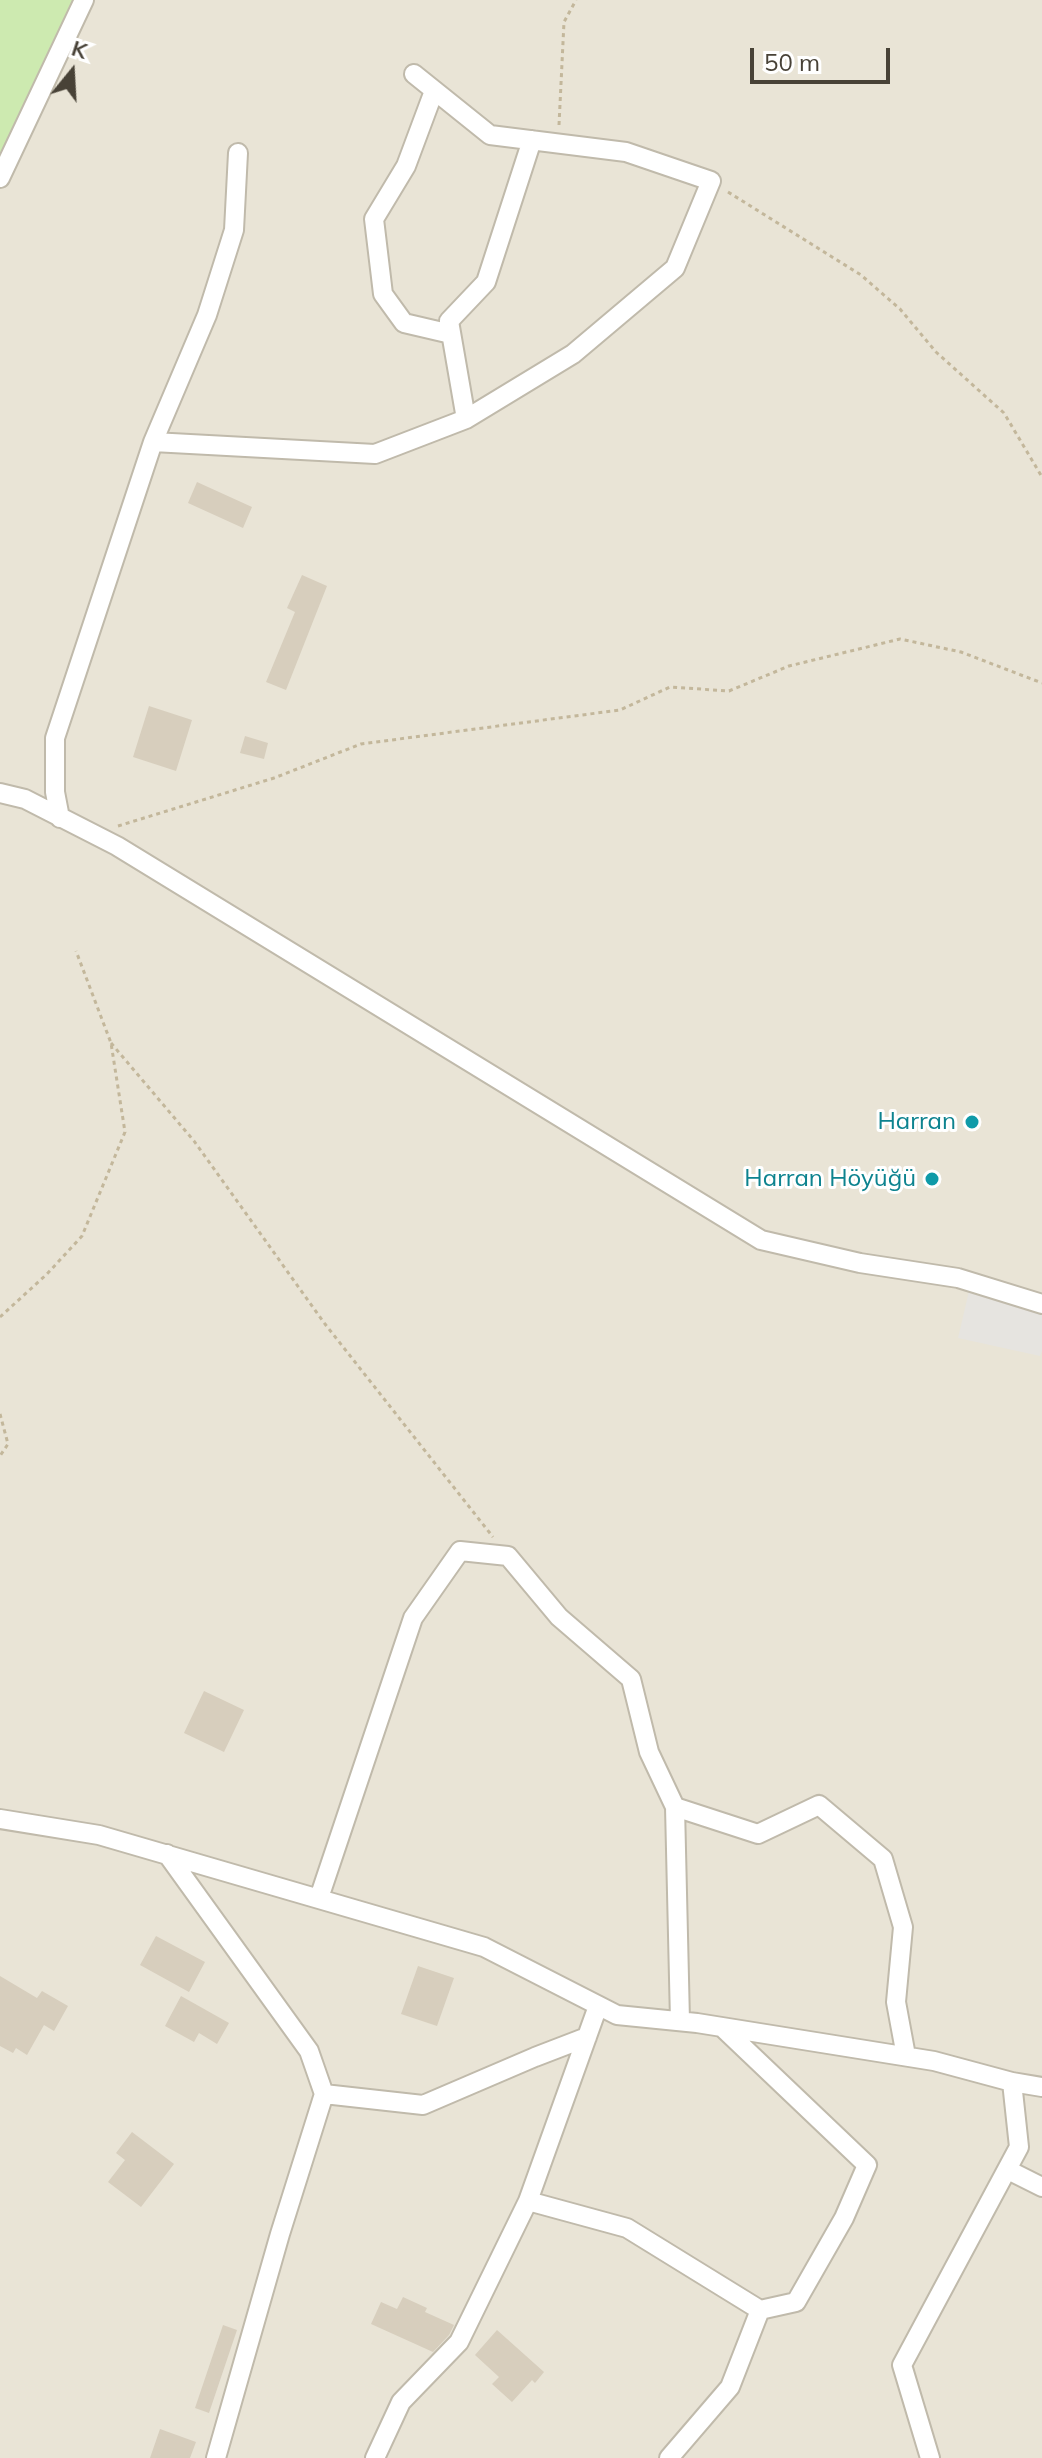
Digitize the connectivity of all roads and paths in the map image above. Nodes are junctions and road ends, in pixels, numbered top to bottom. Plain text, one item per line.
1 (84, 0) edge
2 (576, 0) edge
3 (414, 74) dead end
4 (434, 91) junction
5 (532, 140) junction
6 (558, 143) junction
7 (238, 153) dead end
8 (0, 178) edge
9 (711, 181) junction
10 (451, 334) junction
11 (466, 419) junction
12 (153, 442) junction
13 (1042, 477) edge
14 (1042, 683) edge
15 (0, 793) edge
16 (60, 818) junction
17 (92, 834) junction
18 (76, 951) dead end
19 (111, 1043) junction
20 (1042, 1304) edge
21 (0, 1317) edge
22 (0, 1414) edge
23 (0, 1456) edge
24 (508, 1556) junction
25 (675, 1807) junction
26 (0, 1819) edge
27 (167, 1854) junction
28 (319, 1898) junction
29 (598, 2006) junction
30 (680, 2021) junction
31 (722, 2027) junction
32 (587, 2037) junction
33 (906, 2056) junction
34 (1012, 2082) junction
35 (1042, 2087) edge
36 (324, 2094) junction
37 (1008, 2170) junction
38 (1042, 2187) edge
39 (528, 2201) junction
40 (760, 2310) junction
41 (216, 2458) edge
42 (375, 2458) edge
43 (669, 2458) edge
44 (930, 2458) edge

1 - 8 street
2 - 6 path
3 - 4 street
4 - 5 street
4 - 10 street
5 - 6 street
5 - 10 street
6 - 9 street
7 - 12 street
9 - 11 street
9 - 13 path
10 - 11 street
11 - 12 street
12 - 16 street
14 - 17 path
15 - 16 street
16 - 17 street
17 - 20 street
18 - 19 path
19 - 21 path
19 - 24 path
22 - 23 path
24 - 25 street
24 - 28 street
25 - 30 street
25 - 33 street
26 - 27 street
27 - 28 street
27 - 36 street
28 - 29 street
29 - 30 street
29 - 32 street
30 - 31 street
31 - 33 street
31 - 40 street
32 - 36 street
32 - 39 street
33 - 34 street
34 - 35 street
34 - 37 street
36 - 41 street
37 - 38 street
37 - 44 street
39 - 40 street
39 - 42 street
40 - 43 street

